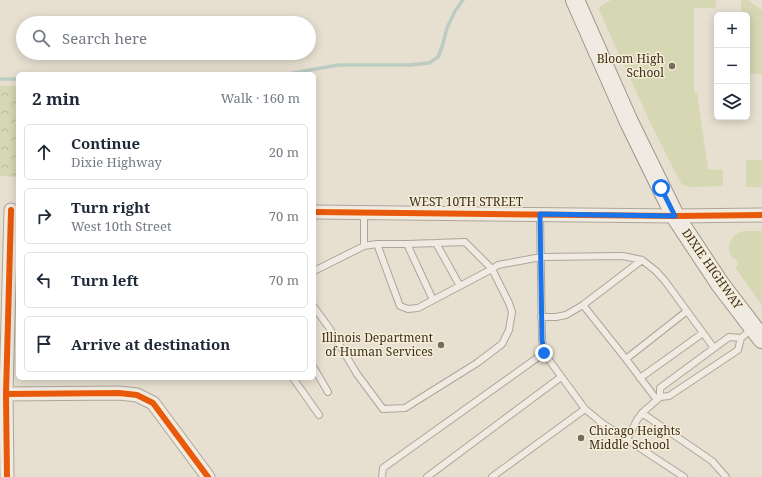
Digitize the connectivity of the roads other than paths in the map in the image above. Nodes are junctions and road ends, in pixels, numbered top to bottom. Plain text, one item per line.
1 (576, 0) edge
2 (10, 210) edge
3 (316, 212) edge
4 (364, 213) junction
5 (540, 214) junction
6 (762, 215) edge
7 (675, 216) junction
8 (436, 243) junction
9 (377, 244) junction
10 (407, 244) junction
11 (364, 246) junction
12 (541, 257) junction
13 (642, 260) junction
14 (492, 269) junction
15 (316, 270) edge
16 (460, 286) junction
17 (433, 300) junction
18 (583, 305) junction
19 (316, 310) edge
20 (687, 311) junction
21 (541, 317) junction
22 (703, 333) junction
23 (752, 335) edge
24 (714, 348) junction
25 (544, 353) junction
26 (626, 359) junction
27 (316, 371) edge
28 (561, 377) junction
29 (640, 378) junction
30 (294, 380) edge
31 (328, 392) dead end
32 (6, 394) junction
33 (658, 398) junction
34 (585, 409) junction
35 (642, 413) junction
36 (319, 415) dead end
37 (626, 439) junction
38 (7, 477) edge
39 (208, 477) edge
40 (382, 477) edge
41 (427, 477) edge
42 (492, 477) edge
43 (684, 477) edge
44 (726, 477) edge

1 - 7 main road, DIXIE HIGHWAY
2 - 32 street
3 - 4 street, WEST 10TH STREET
4 - 5 street, WEST 10TH STREET
4 - 11 lane
5 - 7 street, WEST 10TH STREET
5 - 12 lane
6 - 7 street, WEST 10TH STREET
7 - 23 main road, DIXIE HIGHWAY
8 - 10 lane
8 - 14 lane
8 - 16 lane
9 - 10 lane
9 - 11 lane
9 - 17 lane
10 - 17 lane
11 - 15 lane
12 - 13 lane
12 - 14 lane
12 - 21 lane
13 - 18 lane
13 - 20 lane
14 - 16 lane
14 - 19 lane
16 - 17 lane
18 - 21 lane
18 - 26 lane
20 - 22 lane
20 - 26 lane
21 - 25 lane
22 - 24 lane
22 - 29 lane
23 - 24 lane
23 - 33 lane
24 - 33 lane
25 - 28 lane
25 - 40 lane
26 - 29 lane
27 - 31 lane
28 - 34 lane
28 - 41 lane
29 - 33 lane
30 - 36 lane
32 - 38 street
32 - 39 street
33 - 35 lane
34 - 37 lane
34 - 42 lane
35 - 37 lane
35 - 44 lane
37 - 43 lane

